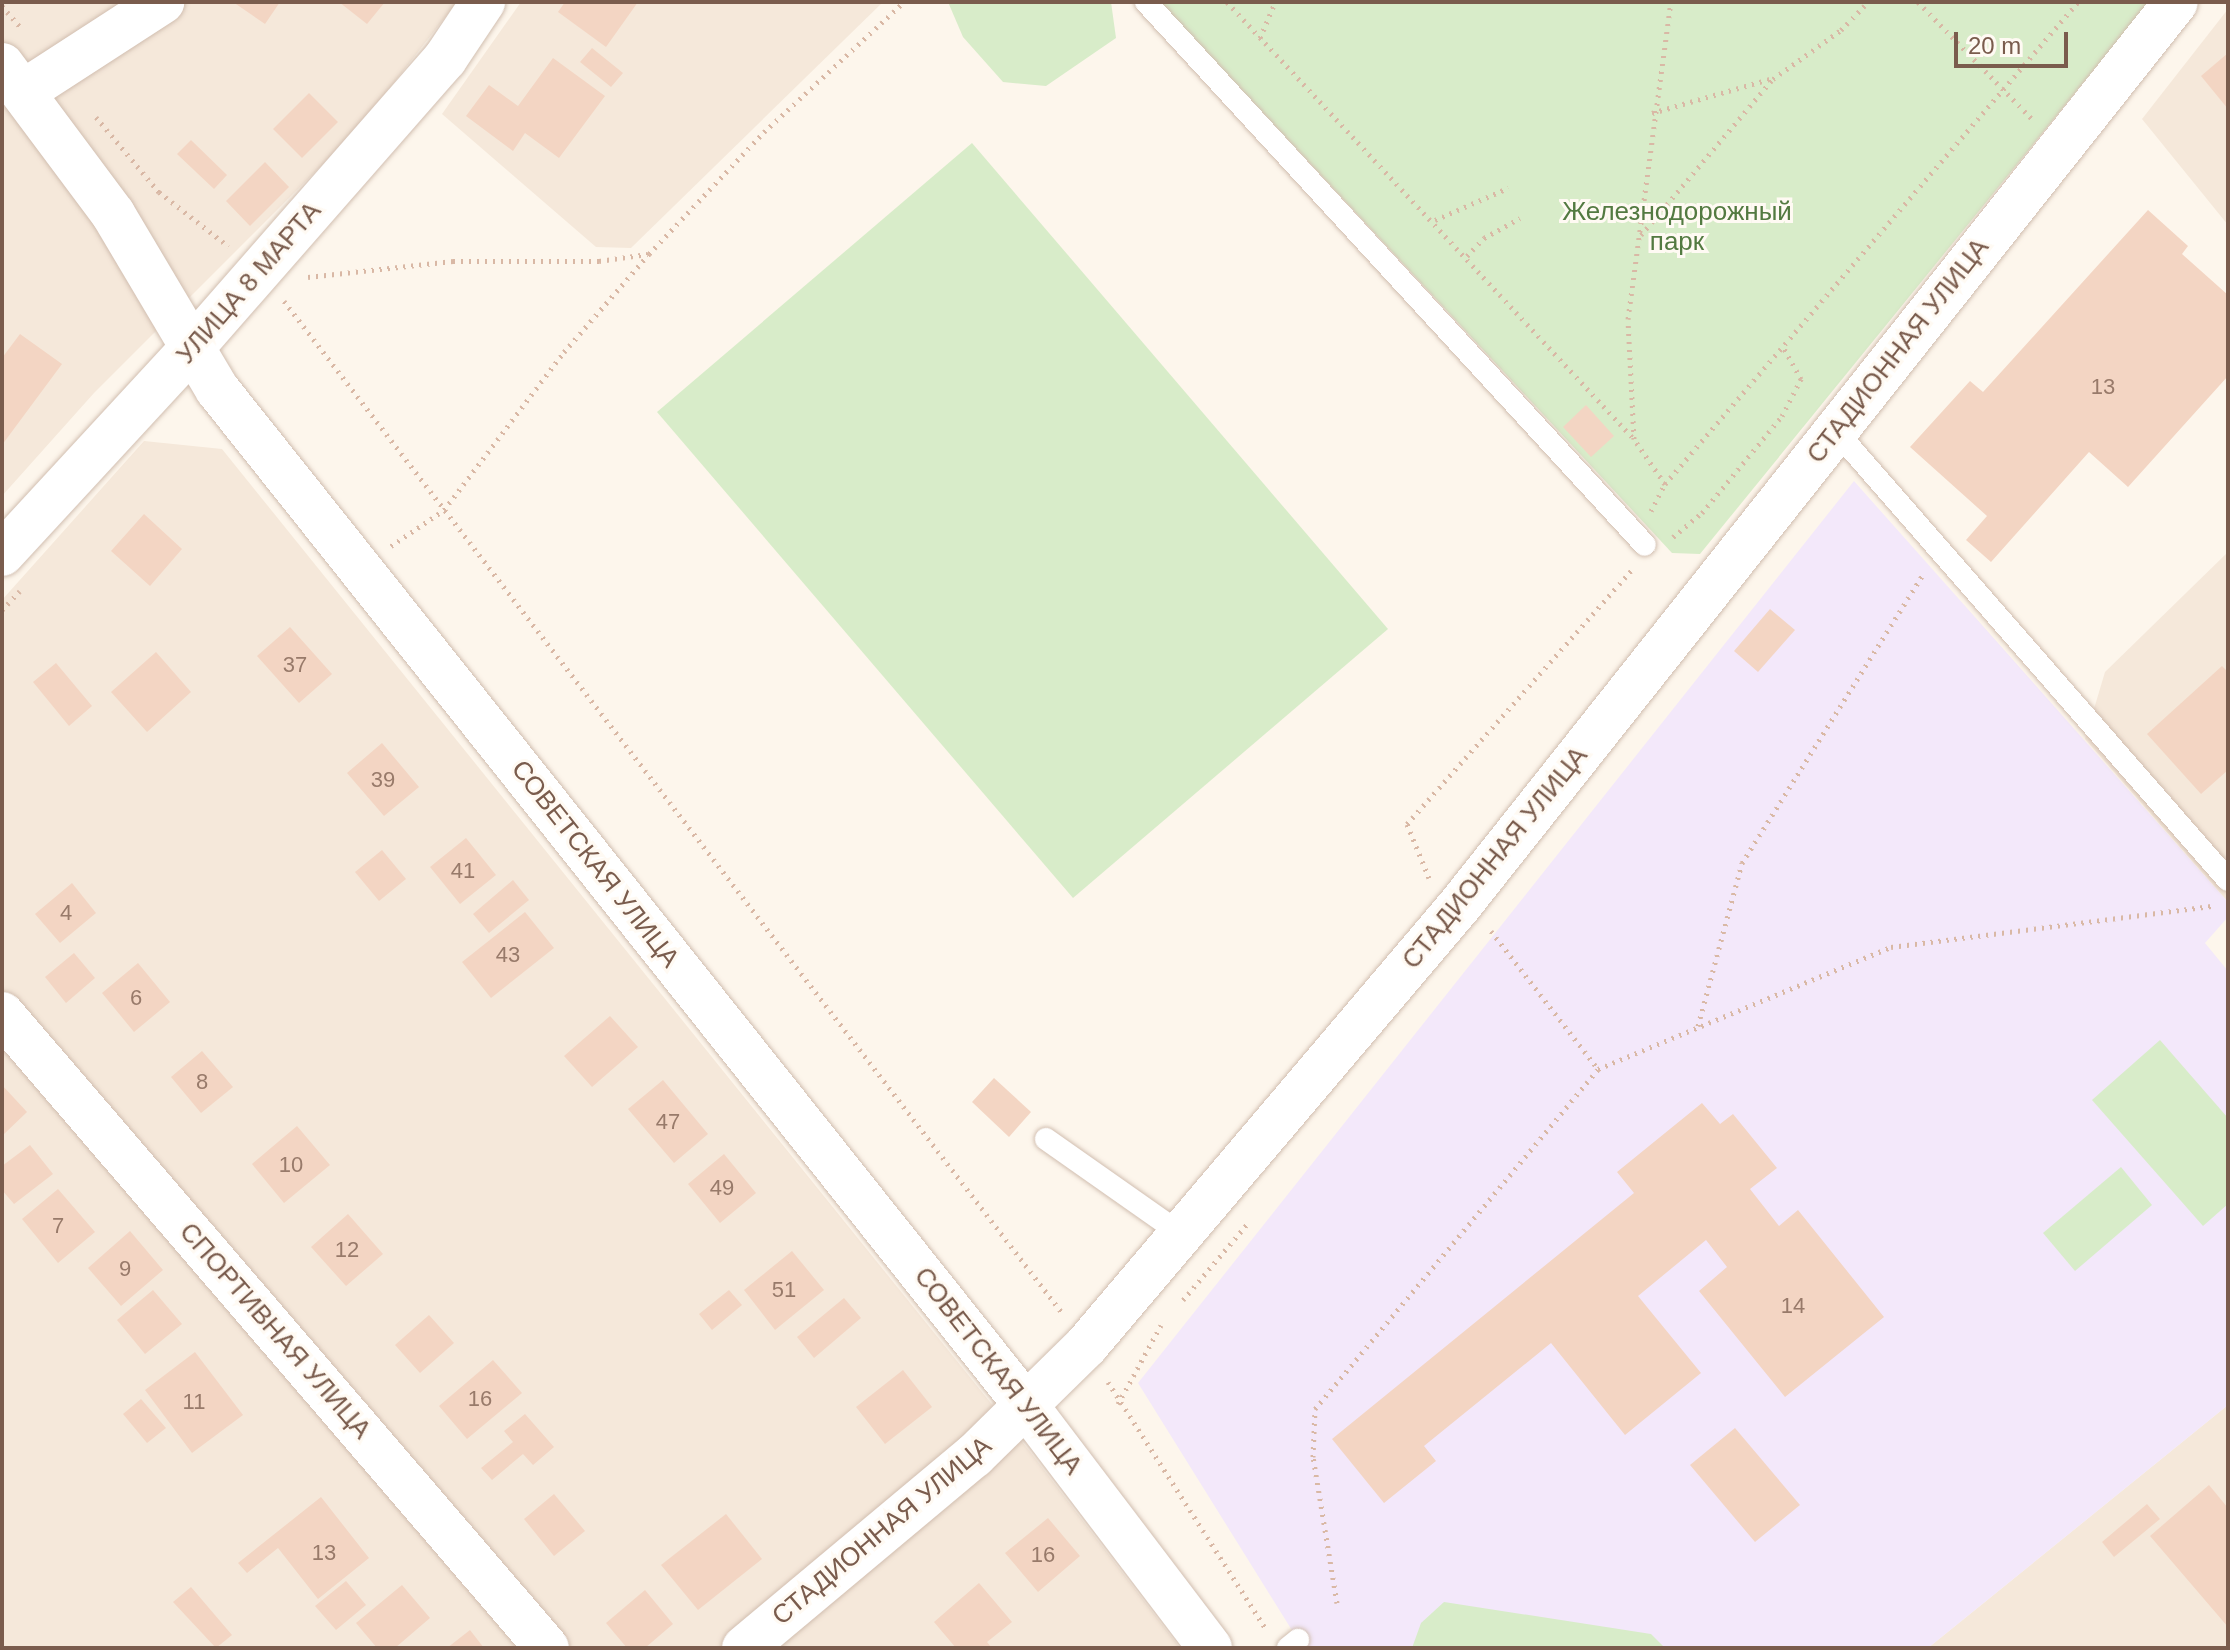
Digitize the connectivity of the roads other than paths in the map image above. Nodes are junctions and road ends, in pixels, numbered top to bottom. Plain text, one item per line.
1 (162, 2) edge
2 (483, 2) edge
3 (1146, 2) edge
4 (2176, 2) edge
5 (28, 76) edge
6 (191, 349) junction
7 (1835, 430) junction
8 (1645, 545) road end
9 (2, 554) edge
10 (2228, 880) edge
11 (2, 1014) edge
12 (1046, 1139) dead end
13 (1181, 1234) junction
14 (1025, 1404) junction
15 (547, 1648) edge
16 (744, 1648) edge
17 (1210, 1648) edge

1 - 5 street
2 - 6 street, УЛИЦА 8 МАРТА
3 - 8 lane
4 - 7 street, СТАДИОННАЯ УЛИЦА
5 - 6 street, СОВЕТСКАЯ УЛИЦА
6 - 9 street, УЛИЦА 8 МАРТА
6 - 14 street, СОВЕТСКАЯ УЛИЦА
7 - 10 lane
7 - 13 street, СТАДИОННАЯ УЛИЦА
11 - 15 street, СПОРТИВНАЯ УЛИЦА
12 - 13 lane
13 - 14 street, СТАДИОННАЯ УЛИЦА
14 - 16 street, СТАДИОННАЯ УЛИЦА
14 - 17 street, СОВЕТСКАЯ УЛИЦА

